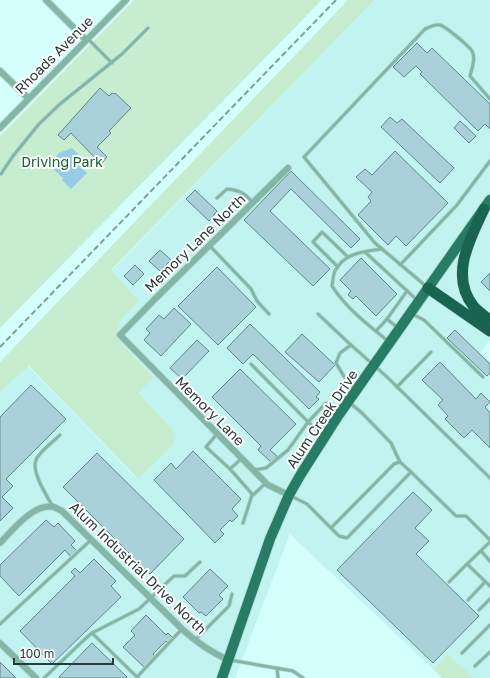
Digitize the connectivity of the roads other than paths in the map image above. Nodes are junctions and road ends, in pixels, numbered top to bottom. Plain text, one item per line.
1 (46, 0) edge
2 (126, 0) edge
3 (148, 28) dead end
4 (87, 39) junction
5 (112, 63) junction
6 (0, 71) edge
7 (28, 98) junction
8 (490, 99) edge
9 (0, 128) edge
10 (490, 161) edge
11 (288, 168) dead end
12 (1, 174) edge
13 (217, 198) dead end
14 (254, 203) junction
15 (487, 204) edge
16 (209, 245) junction
17 (382, 249) junction
18 (365, 252) junction
19 (348, 257) junction
20 (400, 265) junction
21 (338, 267) junction
22 (428, 288) junction
23 (407, 291) junction
24 (419, 302) junction
25 (411, 313) junction
26 (269, 314) dead end
27 (318, 314) dead end
28 (387, 319) junction
29 (489, 320) edge
30 (400, 329) junction
31 (376, 331) junction
32 (490, 331) edge
33 (120, 335) joint
34 (390, 343) junction
35 (351, 345) junction
36 (431, 352) dead end
37 (251, 364) dead end
38 (374, 366) junction
39 (483, 377) dead end
40 (397, 387) junction
41 (358, 388) junction
42 (348, 402) junction
43 (340, 413) junction
44 (308, 422) junction
45 (217, 434) junction
46 (60, 435) dead end
47 (323, 438) junction
48 (241, 459) junction
49 (400, 462) junction
50 (230, 470) junction
51 (253, 470) junction
52 (411, 472) junction
53 (490, 478) edge
54 (266, 483) junction
55 (252, 495) junction
56 (289, 495) junction
57 (53, 507) junction
58 (243, 523) dead end
59 (331, 528) junction
60 (92, 539) junction
61 (490, 541) edge
62 (0, 543) edge
63 (480, 551) junction
64 (490, 561) edge
65 (200, 562) dead end
66 (467, 564) junction
67 (449, 582) dead end
68 (485, 582) junction
69 (490, 586) edge
70 (232, 594) dead end
71 (151, 598) junction
72 (490, 599) edge
73 (468, 600) dead end
74 (479, 610) dead end
75 (0, 624) edge
76 (490, 625) edge
77 (182, 629) junction
78 (92, 633) junction
79 (195, 640) junction
80 (0, 643) edge
81 (490, 652) edge
82 (462, 653) dead end
83 (228, 660) junction
84 (475, 666) dead end
85 (277, 668) junction
86 (36, 678) edge
87 (44, 678) edge
88 (137, 678) edge
89 (222, 678) edge
90 (278, 678) edge
91 (303, 678) edge

1 - 4 street
2 - 4 street, Rhoads Avenue
3 - 5 lane
4 - 5 lane
4 - 7 street, Rhoads Avenue
5 - 12 lane
6 - 7 street
7 - 9 street, Rhoads Avenue
8 - 17 lane
10 - 20 lane
11 - 14 street, Memory Lane North
13 - 14 lane
14 - 16 street, Memory Lane North
15 - 22 main road, Alum Creek Drive
15 - 29 highway
16 - 26 lane
16 - 33 street, Memory Lane North
17 - 18 lane
17 - 20 lane
18 - 19 lane
18 - 23 lane
19 - 21 lane
19 - 21 lane
20 - 22 lane
21 - 31 lane
22 - 24 main road, Alum Creek Drive
22 - 29 highway
22 - 32 highway
23 - 24 lane
23 - 28 lane
24 - 25 main road, Alum Creek Drive
25 - 30 main road, Alum Creek Drive
25 - 39 lane
27 - 35 lane
28 - 30 lane
28 - 31 lane
30 - 34 main road, Alum Creek Drive
31 - 34 lane
33 - 45 street, Memory Lane
34 - 38 main road, Alum Creek Drive
35 - 38 lane
35 - 41 lane
36 - 40 lane
37 - 44 lane
38 - 40 lane
38 - 41 main road, Alum Creek Drive
40 - 53 lane
41 - 42 main road, Alum Creek Drive
42 - 43 main road, Alum Creek Drive
42 - 49 lane
43 - 44 lane
43 - 47 main road, Alum Creek Drive
44 - 47 lane
44 - 51 lane
45 - 48 street, Memory Lane
45 - 50 lane
46 - 57 lane
47 - 56 main road, Alum Creek Drive
48 - 50 lane
48 - 51 street, Memory Lane
49 - 52 lane
49 - 59 lane
50 - 55 lane
51 - 54 street, Memory Lane
52 - 59 lane
52 - 61 lane
54 - 55 lane
54 - 56 street, Memory Lane
55 - 58 lane
56 - 59 lane
56 - 83 main road, Alum Creek Drive
57 - 60 street, Alum Industrial Drive North
57 - 62 street
60 - 71 street, Alum Industrial Drive North
60 - 75 lane
61 - 63 lane
63 - 64 lane
63 - 66 lane
65 - 71 lane
66 - 67 lane
66 - 68 lane
68 - 69 lane
68 - 73 lane
70 - 79 lane
71 - 77 street, Alum Industrial Drive North
71 - 78 lane
72 - 74 lane
76 - 82 lane
77 - 79 street, Alum Industrial Drive North
77 - 88 lane
78 - 87 lane
78 - 88 lane
79 - 83 street, Alum Industrial Drive North
80 - 86 street
81 - 84 lane
83 - 85 lane
83 - 89 main road, Alum Creek Drive
85 - 90 lane
85 - 91 lane

